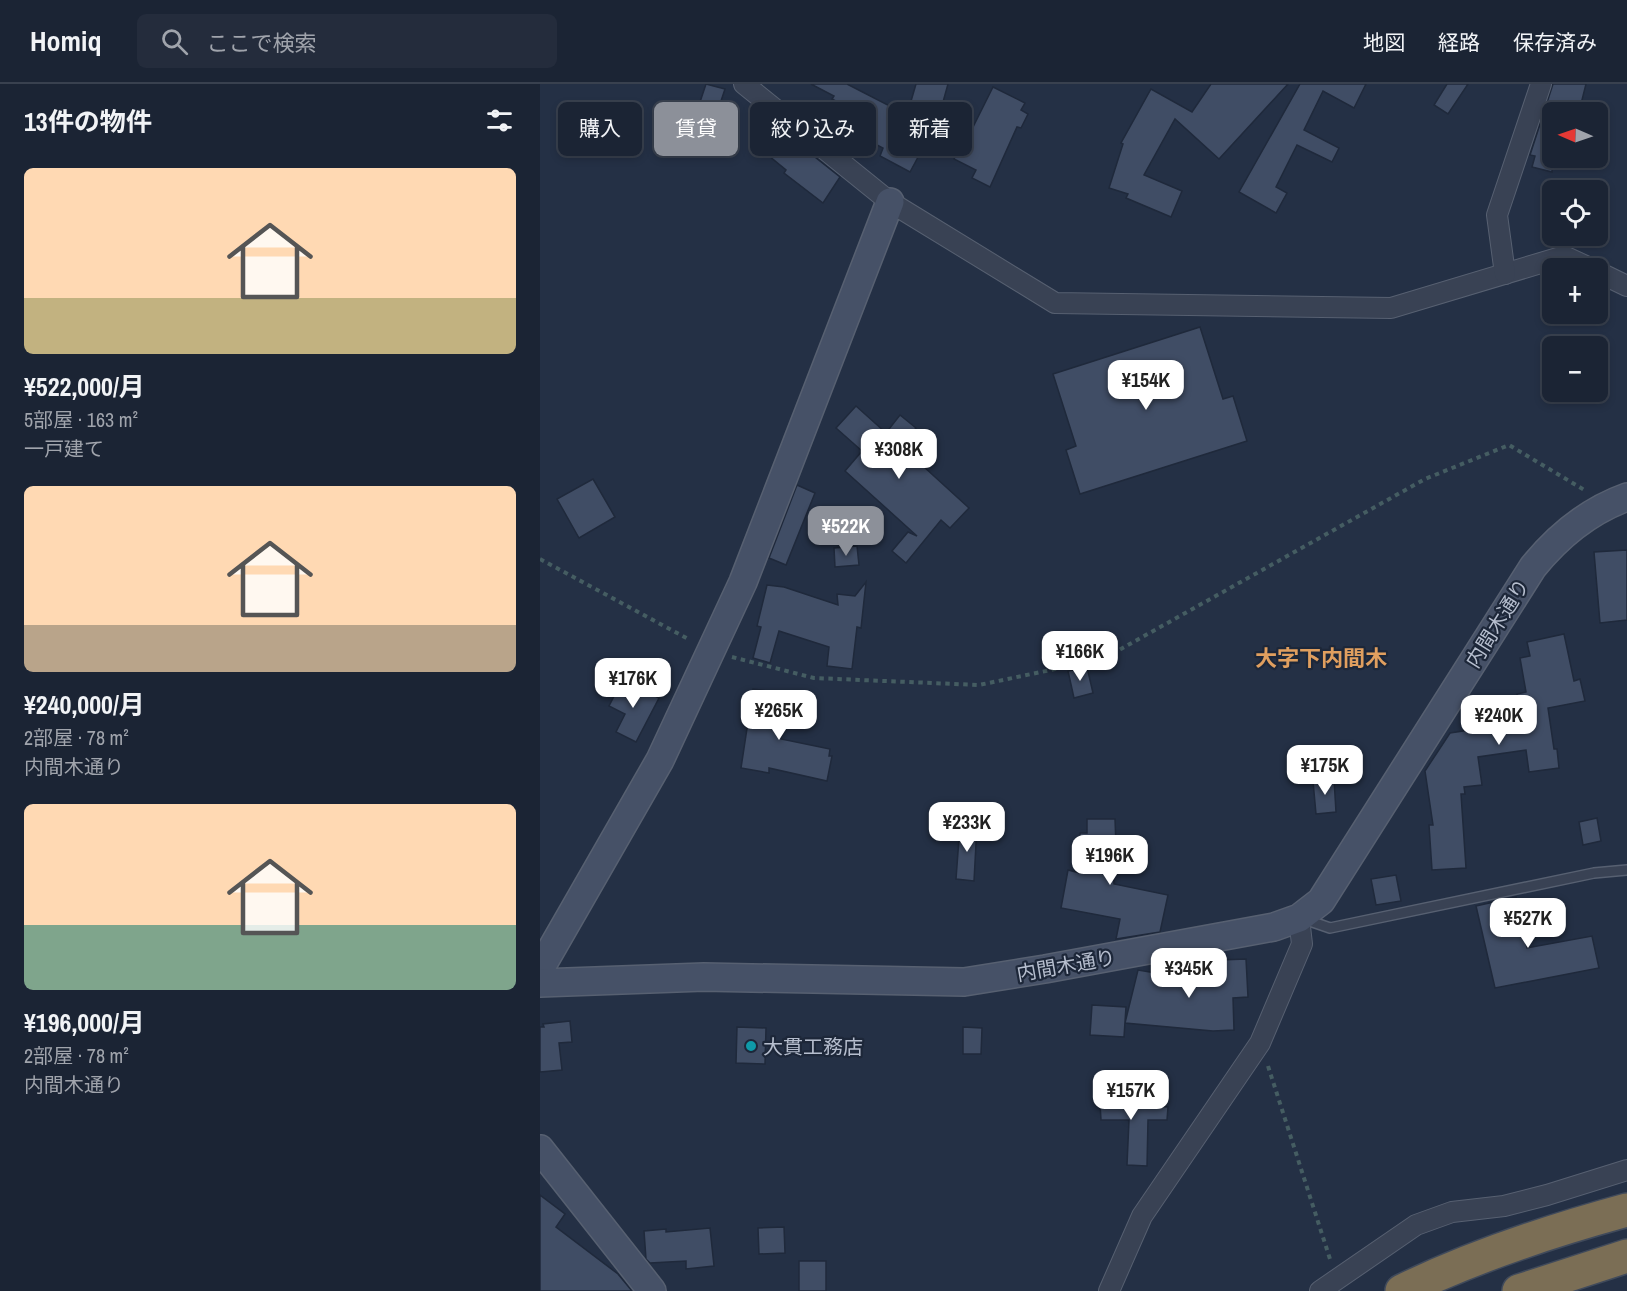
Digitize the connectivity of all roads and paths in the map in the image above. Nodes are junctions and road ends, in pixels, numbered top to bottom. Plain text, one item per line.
1 (744, 84) edge
2 (1541, 84) edge
3 (890, 202) junction
4 (1542, 263) edge
5 (1505, 274) junction
6 (1608, 277) edge
7 (1627, 286) edge
8 (1617, 501) edge
9 (540, 558) edge
10 (711, 652) junction
11 (1627, 870) edge
12 (1299, 918) junction
13 (540, 969) edge
14 (540, 983) edge
15 (1260, 1043) junction
16 (540, 1149) edge
17 (1627, 1170) edge
18 (1627, 1210) edge
19 (1627, 1256) edge
20 (1337, 1280) junction
21 (652, 1291) edge
22 (1109, 1291) edge
23 (1320, 1291) edge
24 (1402, 1291) edge
25 (1519, 1291) edge

1 - 3 street
2 - 5 street
3 - 5 street
3 - 10 street
4 - 5 street
6 - 7 street
8 - 10 path
8 - 12 street, 内間木通り
9 - 10 path
10 - 13 street
11 - 12 lane
12 - 14 street, 内間木通り
12 - 15 street
15 - 20 path
15 - 22 street
16 - 21 street
17 - 20 street
18 - 24 highway
19 - 25 highway
20 - 23 street

